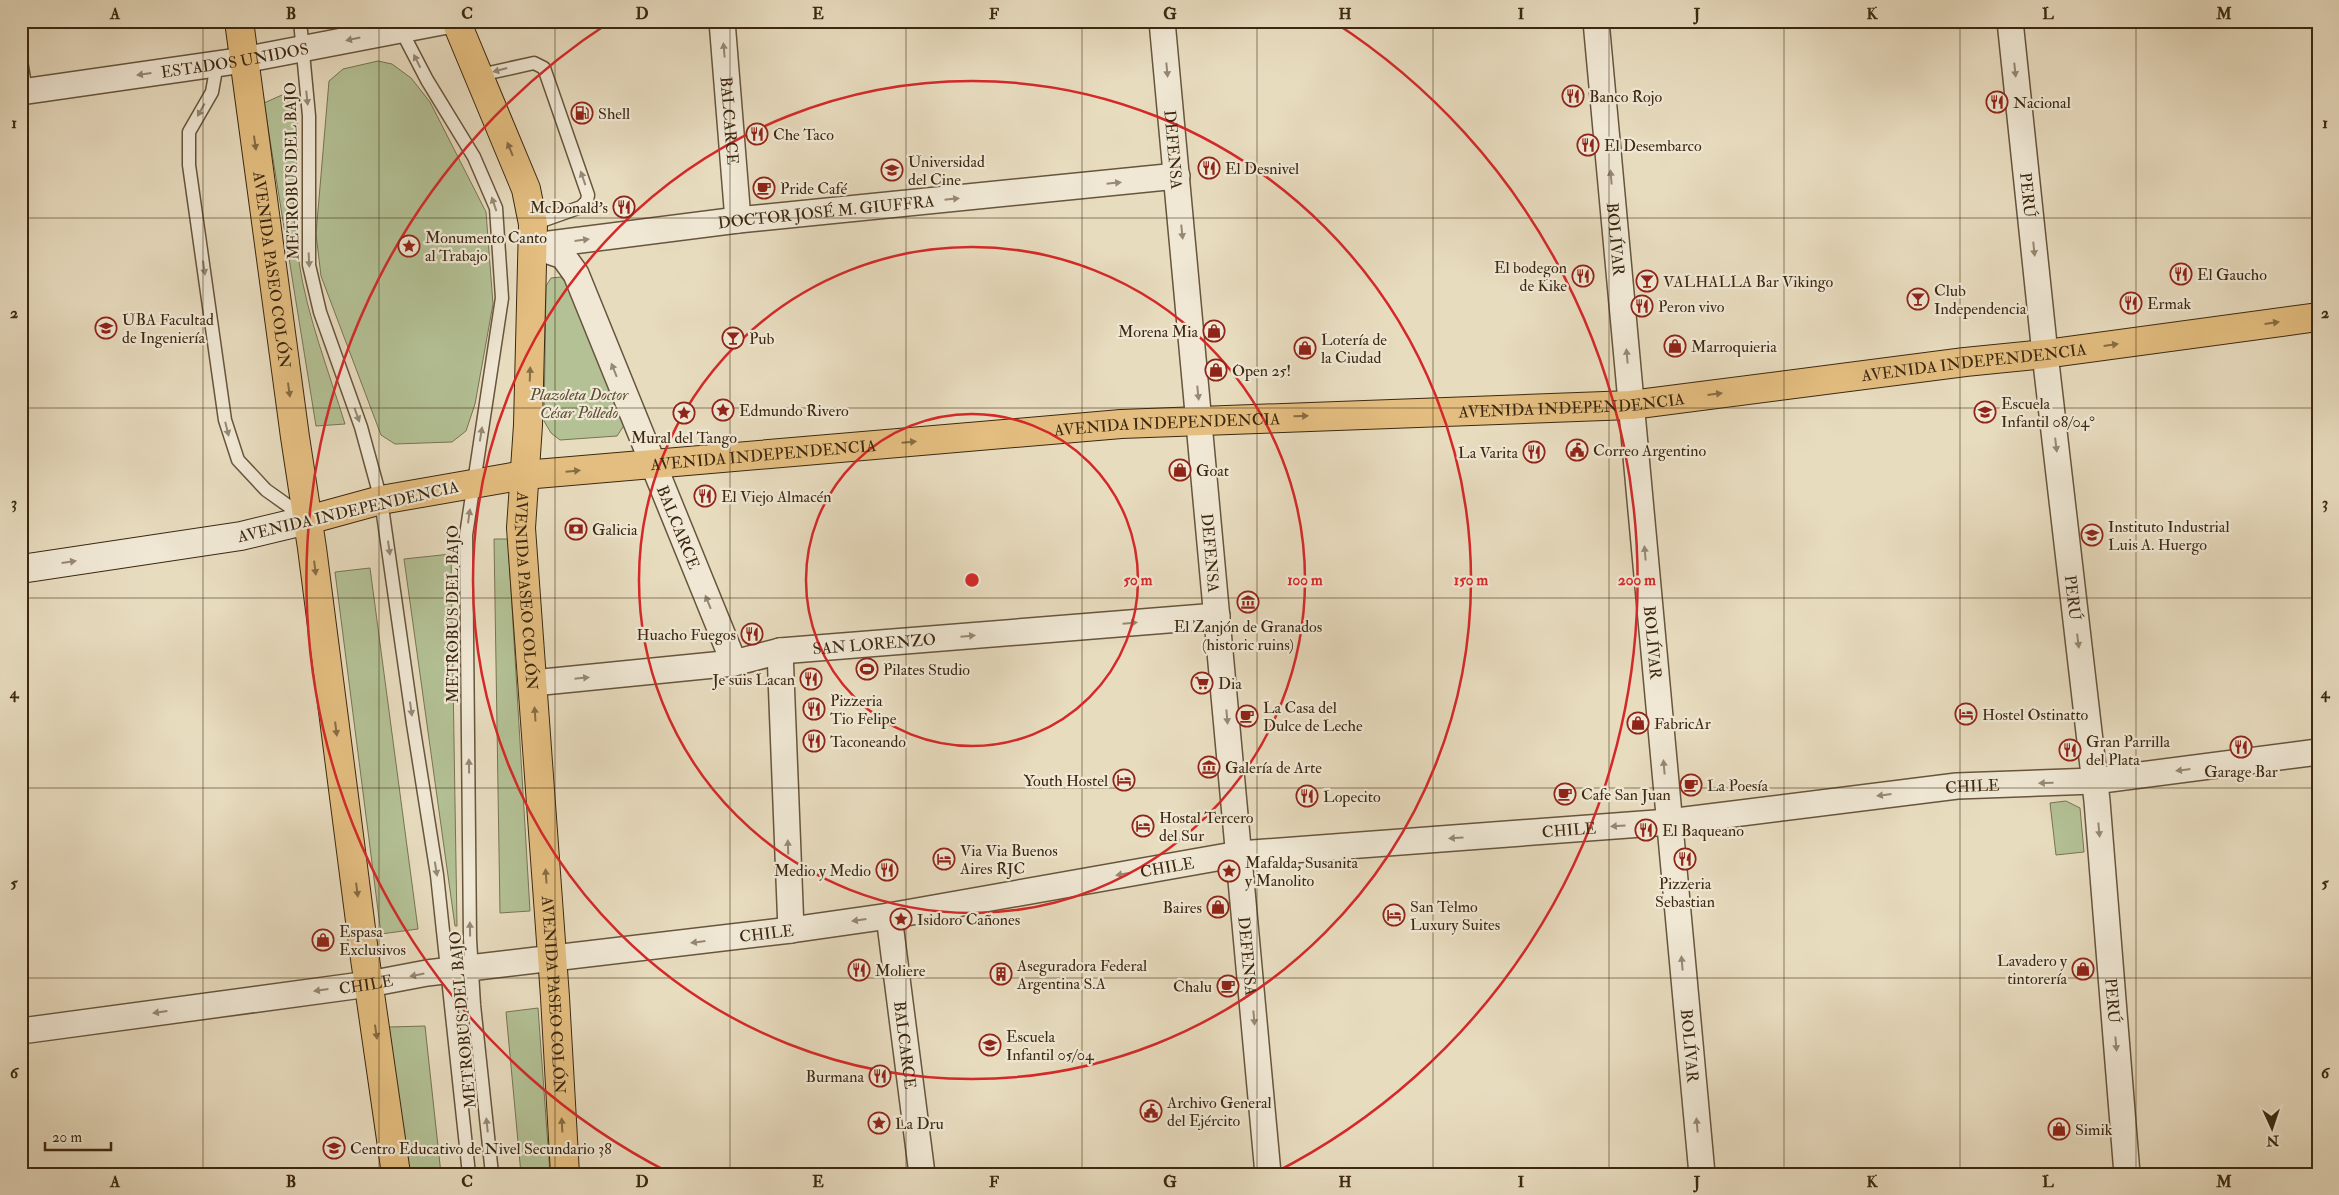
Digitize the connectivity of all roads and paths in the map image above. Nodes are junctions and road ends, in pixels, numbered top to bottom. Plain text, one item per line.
1 (239, 21) edge
2 (300, 21) edge
3 (447, 21) edge
4 (456, 21) edge
5 (722, 21) edge
6 (1162, 21) edge
7 (1596, 21) edge
8 (2010, 21) edge
9 (398, 25) edge
10 (302, 49) junction
11 (244, 60) junction
12 (21, 61) edge
13 (217, 64) junction
14 (480, 76) junction
15 (24, 91) edge
16 (1177, 176) junction
17 (738, 220) junction
18 (533, 235) junction
19 (2318, 317) edge
20 (2045, 354) junction
21 (1632, 405) junction
22 (1200, 420) junction
23 (652, 464) junction
24 (524, 475) junction
25 (473, 482) junction
26 (381, 500) junction
27 (308, 520) junction
28 (21, 569) edge
29 (1217, 616) junction
30 (780, 651) junction
31 (734, 664) junction
32 (533, 683) junction
33 (2318, 752) edge
34 (2094, 781) junction
35 (1669, 822) junction
36 (1240, 854) junction
37 (889, 916) junction
38 (791, 930) junction
39 (552, 959) junction
40 (460, 969) junction
41 (369, 984) junction
42 (21, 1031) edge
43 (396, 1174) edge
44 (468, 1174) edge
45 (492, 1174) edge
46 (565, 1174) edge
47 (922, 1174) edge
48 (1268, 1174) edge
49 (1702, 1174) edge
50 (2126, 1174) edge

1 - 11 main road, AVENIDA PASEO COLÓN
2 - 10 lane, METROBUS DEL BAJO
3 - 9 street, ESTADOS UNIDOS
4 - 14 main road, AVENIDA PASEO COLÓN
17 -> 5 street, BALCARCE
6 -> 16 street, DEFENSA
21 -> 7 street, BOLÍVAR
8 -> 20 street, PERÚ
9 -> 10 street, ESTADOS UNIDOS
25 -> 9 lane, METROBUS DEL BAJO
10 - 11 street, ESTADOS UNIDOS
10 -> 26 lane, METROBUS DEL BAJO
11 - 13 street, ESTADOS UNIDOS
11 -> 27 main road, AVENIDA PASEO COLÓN
12 - 15 lane
13 -> 15 street, ESTADOS UNIDOS
13 -> 27 lane
18 -> 14 main road, AVENIDA PASEO COLÓN
18 -> 14 lane
17 -> 16 street, DOCTOR JOSÉ M. GIUFFRA
16 -> 22 street, DEFENSA
18 -> 17 street, DOCTOR JOSÉ M. GIUFFRA
23 -> 18 street, BALCARCE
24 -> 18 main road, AVENIDA PASEO COLÓN
20 -> 19 main road, AVENIDA INDEPENDENCIA
21 -> 20 main road, AVENIDA INDEPENDENCIA
20 -> 34 street, PERÚ
22 -> 21 main road, AVENIDA INDEPENDENCIA
35 -> 21 street, BOLÍVAR
23 -> 22 main road, AVENIDA INDEPENDENCIA
22 - 29 street, DEFENSA
24 -> 23 main road, AVENIDA INDEPENDENCIA
31 -> 23 street, BALCARCE
24 - 25 main road, AVENIDA INDEPENDENCIA
24 - 32 main road, AVENIDA PASEO COLÓN
25 - 26 main road, AVENIDA INDEPENDENCIA
40 -> 25 lane, METROBUS DEL BAJO
26 - 27 main road, AVENIDA INDEPENDENCIA
26 -> 40 lane, METROBUS DEL BAJO
28 -> 27 main road, AVENIDA INDEPENDENCIA
27 -> 41 main road, AVENIDA PASEO COLÓN
30 -> 29 street, SAN LORENZO
29 -> 36 street, DEFENSA
30 - 31 street, SAN LORENZO
38 -> 30 street
32 -> 31 street, SAN LORENZO
39 -> 32 main road, AVENIDA PASEO COLÓN
33 -> 34 street, CHILE
34 -> 35 street, CHILE
34 -> 50 street, PERÚ
35 -> 36 street, CHILE
49 -> 35 street, BOLÍVAR
36 -> 37 street, CHILE
36 -> 48 street, DEFENSA
37 -> 38 street, CHILE
37 - 47 street, BALCARCE
38 -> 39 street, CHILE
39 - 40 street, CHILE
46 -> 39 main road, AVENIDA PASEO COLÓN
40 -> 41 street, CHILE
40 - 44 lane, METROBUS DEL BAJO
45 -> 40 lane, METROBUS DEL BAJO
41 -> 42 street, CHILE
41 -> 43 main road, AVENIDA PASEO COLÓN

